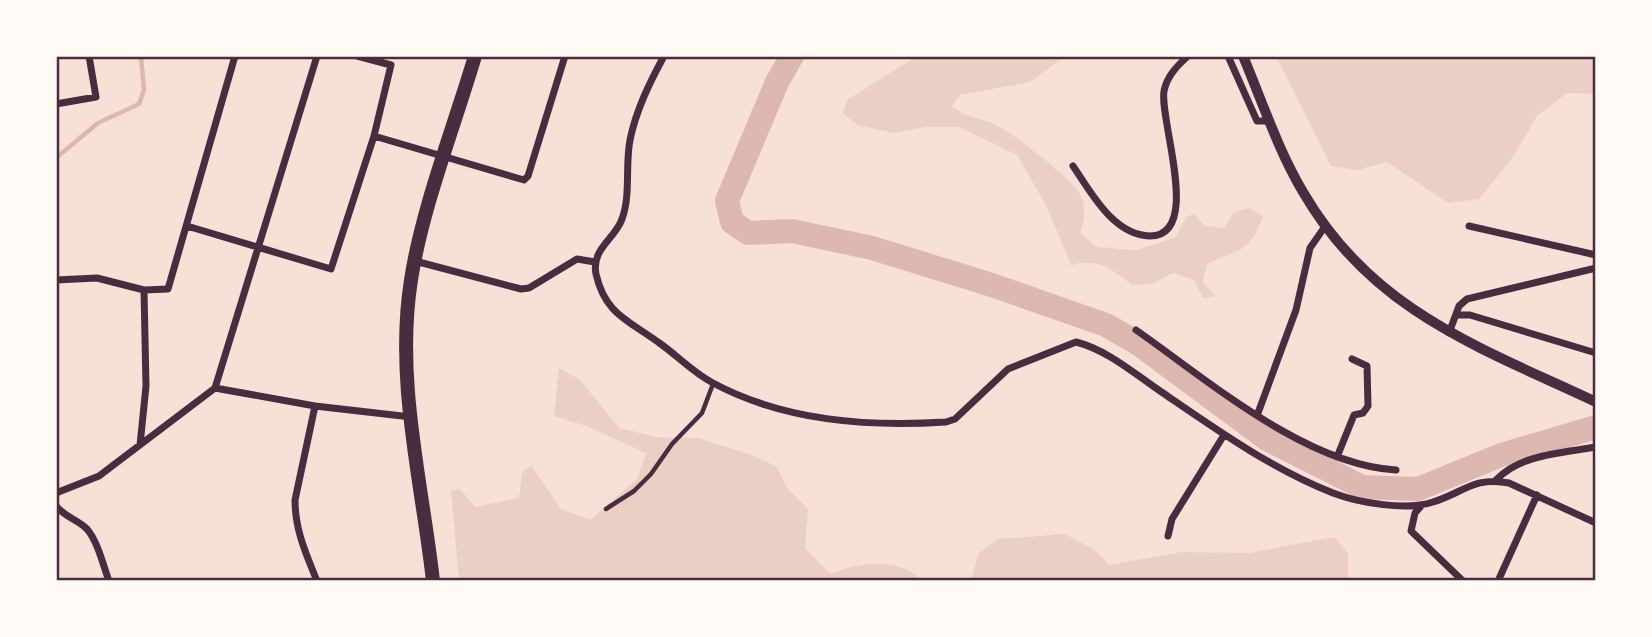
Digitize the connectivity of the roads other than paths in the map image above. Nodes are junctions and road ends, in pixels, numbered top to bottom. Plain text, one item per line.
1 (89, 56) edge
2 (235, 56) edge
3 (317, 56) edge
4 (357, 56) edge
5 (475, 56) edge
6 (565, 56) edge
7 (664, 56) edge
8 (1188, 56) edge
9 (1228, 56) edge
10 (1243, 56) edge
11 (56, 104) edge
12 (1270, 121) junction
13 (373, 136) junction
14 (446, 156) junction
15 (1073, 166) dead end
16 (1326, 225) junction
17 (187, 226) junction
18 (1469, 226) dead end
19 (260, 249) junction
20 (1596, 255) edge
21 (415, 261) junction
22 (595, 262) junction
23 (1596, 268) edge
24 (56, 280) edge
25 (144, 290) junction
26 (1456, 315) junction
27 (1136, 330) dead end
28 (1449, 333) junction
29 (1596, 352) edge
30 (1352, 359) dead end
31 (713, 383) junction
32 (215, 388) junction
33 (1596, 401) edge
34 (315, 406) junction
35 (1258, 414) junction
36 (411, 417) junction
37 (1224, 435) junction
38 (140, 445) junction
39 (1596, 447) edge
40 (1337, 457) junction
41 (1396, 470) dead end
42 (1496, 480) junction
43 (56, 493) edge
44 (1536, 495) junction
45 (1422, 505) junction
46 (56, 506) edge
47 (606, 509) dead end
48 (1596, 523) edge
49 (1168, 536) dead end
50 (1499, 579) edge
51 (108, 581) edge
52 (317, 581) edge
53 (433, 581) edge
54 (1463, 581) edge
55 (1511, 581) edge

1 - 11 street
2 - 17 street
3 - 19 street
4 - 13 street
5 - 14 main road
6 - 14 street
7 - 22 street
8 - 15 street
9 - 12 street
10 - 12 street
12 - 16 street
13 - 14 street
13 - 19 street
14 - 21 main road
16 - 28 street
16 - 35 street
17 - 19 street
17 - 25 street
18 - 20 street
19 - 32 street
21 - 22 street
21 - 36 main road
22 - 31 street
23 - 26 street
24 - 25 street
25 - 38 street
26 - 28 street
26 - 29 street
27 - 35 street
28 - 33 street
30 - 40 street
31 - 37 street
31 - 47 lane
32 - 34 street
32 - 38 street
34 - 36 street
34 - 52 street
35 - 40 street
36 - 53 main road
37 - 45 street
37 - 49 street
38 - 43 street
39 - 42 street
40 - 41 street
42 - 44 street
42 - 45 street
44 - 48 street
44 - 50 street
45 - 54 street
46 - 51 street
50 - 55 street

